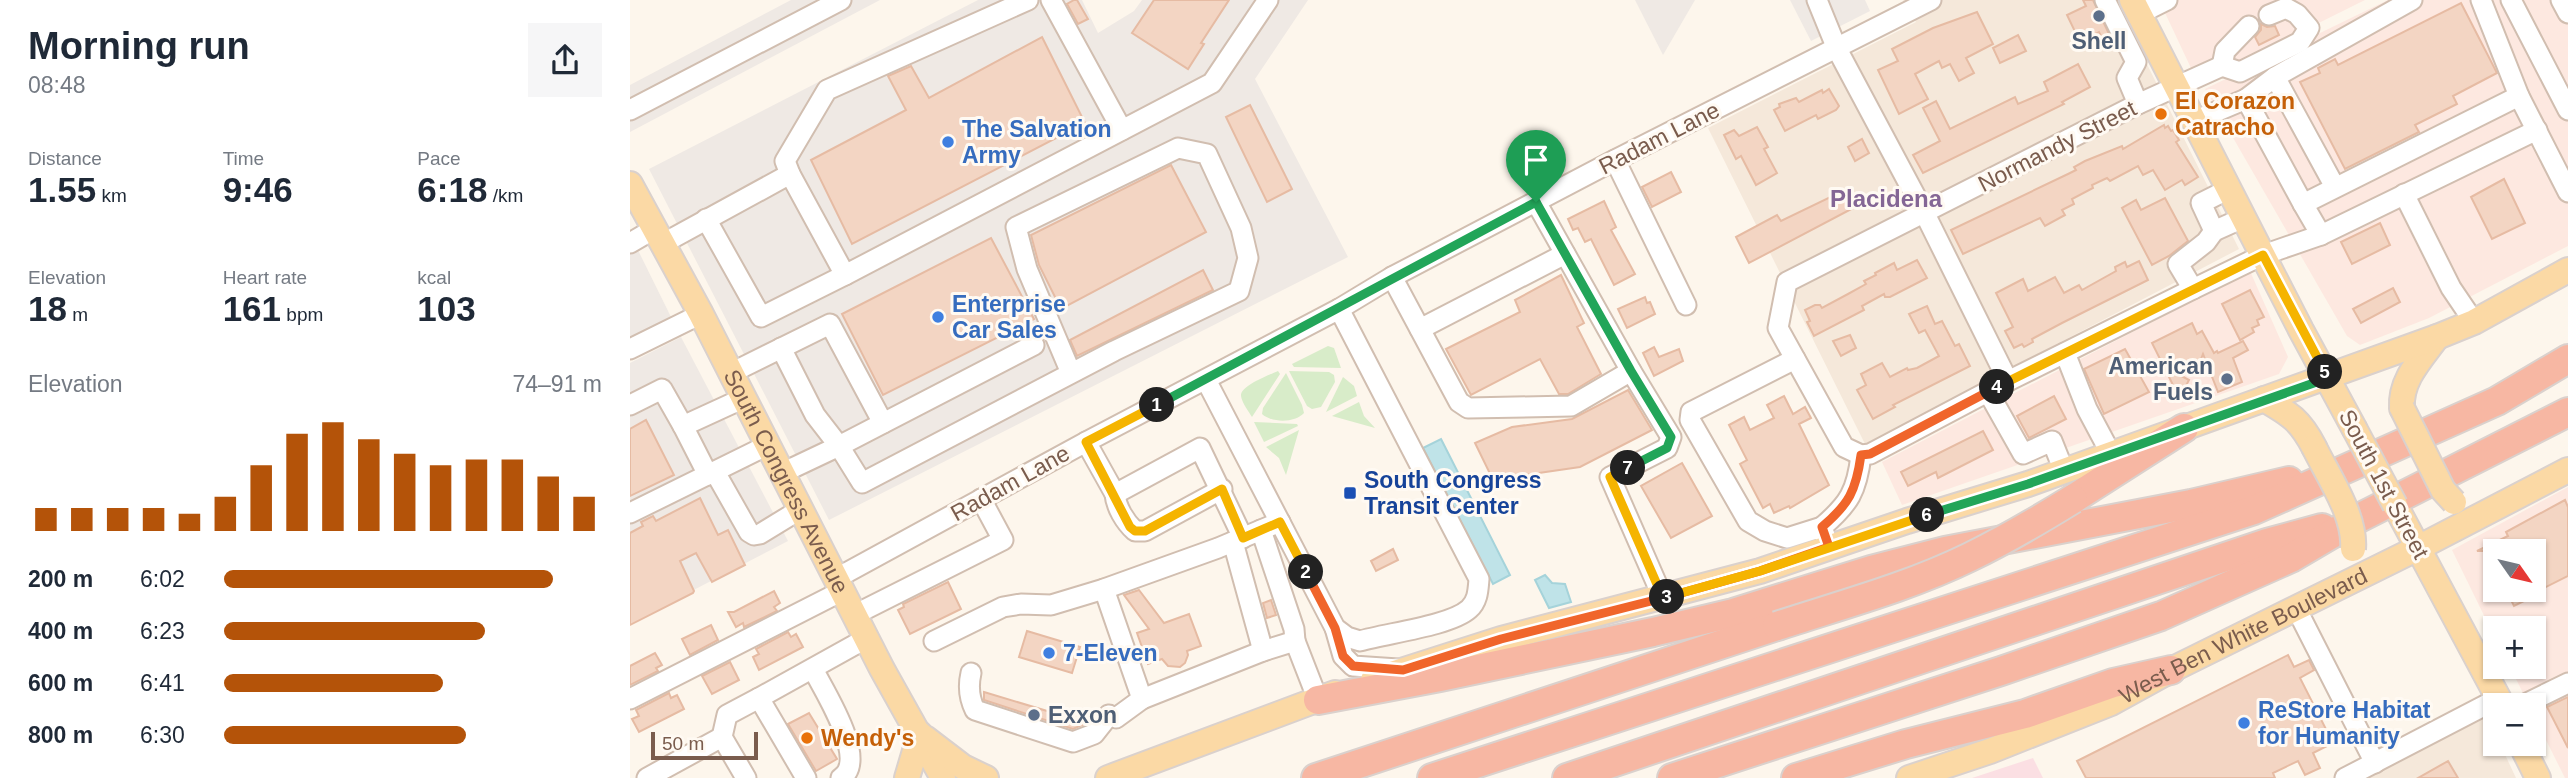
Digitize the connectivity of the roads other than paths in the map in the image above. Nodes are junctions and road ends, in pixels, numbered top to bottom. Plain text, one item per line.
1 (841, 0) edge
2 (1028, 0) edge
3 (1051, 0) edge
4 (1268, 0) edge
5 (1816, 0) edge
6 (1931, 0) edge
7 (2105, 0) edge
8 (2167, 0) edge
9 (2412, 0) edge
10 (2482, 0) edge
11 (2511, 0) edge
12 (2561, 0) edge
13 (2136, 7) edge
14 (2568, 13) edge
15 (2269, 15) dead end
16 (2157, 48) junction
17 (1837, 49) junction
18 (2136, 62) junction
19 (2222, 66) junction
20 (2249, 67) junction
21 (2275, 77) junction
22 (2176, 85) junction
23 (2519, 96) junction
24 (2246, 99) junction
25 (2138, 104) junction
26 (630, 110) edge
27 (2568, 110) edge
28 (2194, 121) junction
29 (1122, 130) junction
30 (2537, 130) junction
31 (1615, 160) junction
32 (790, 174) junction
33 (2335, 187) junction
34 (2229, 189) junction
35 (631, 190) edge
36 (2568, 192) edge
37 (2404, 194) junction
38 (1536, 202) junction
39 (2302, 204) junction
40 (1925, 214) junction
41 (2244, 218) junction
42 (706, 219) junction
43 (2214, 231) junction
44 (2321, 235) junction
45 (642, 239) edge
46 (1565, 254) junction
47 (2263, 255) junction
48 (2568, 270) edge
49 (845, 275) junction
50 (1392, 277) junction
51 (2193, 289) junction
52 (1686, 305) dead end
53 (1339, 309) junction
54 (701, 314) junction
55 (2474, 321) junction
56 (1420, 329) junction
57 (2437, 337) junction
58 (1034, 345) dead end
59 (782, 348) junction
60 (630, 349) edge
61 (2066, 353) junction
62 (1795, 359) junction
63 (2568, 359) edge
64 (1631, 371) junction
65 (731, 373) junction
66 (1071, 373) junction
67 (2328, 378) junction
68 (1206, 380) junction
69 (2008, 381) junction
70 (1988, 392) junction
71 (744, 398) junction
72 (2264, 399) junction
73 (630, 405) edge
74 (2568, 412) edge
75 (883, 423) junction
76 (682, 426) junction
77 (2184, 428) junction
78 (1086, 442) junction
79 (768, 445) junction
80 (839, 446) junction
81 (1866, 454) junction
82 (2111, 454) junction
83 (2340, 470) junction
84 (2568, 470) edge
85 (2064, 471) junction
86 (711, 473) junction
87 (782, 473) junction
88 (1222, 489) junction
89 (1115, 494) junction
90 (981, 499) junction
91 (801, 509) junction
92 (2491, 510) junction
93 (630, 513) edge
94 (2359, 518) junction
95 (1280, 522) junction
96 (1246, 537) junction
97 (1825, 537) junction
98 (2418, 548) junction
99 (839, 585) junction
100 (1104, 589) junction
101 (2334, 589) junction
102 (1663, 598) junction
103 (2296, 608) junction
104 (855, 615) junction
105 (1335, 628) junction
106 (867, 638) junction
107 (934, 641) dead end
108 (1295, 641) junction
109 (1263, 651) junction
110 (813, 669) junction
111 (1403, 670) junction
112 (2171, 670) junction
113 (971, 673) dead end
114 (2568, 682) edge
115 (2496, 693) edge
116 (2546, 693) edge
117 (759, 698) junction
118 (630, 699) edge
119 (1142, 699) junction
120 (1318, 700) junction
121 (2483, 711) edge
122 (920, 734) junction
123 (722, 737) junction
124 (2527, 756) edge
125 (2375, 763) junction
126 (1925, 776) edge
127 (647, 778) edge
128 (746, 778) edge
129 (806, 778) edge
130 (841, 778) edge
131 (907, 778) edge
132 (943, 778) edge
133 (986, 778) edge
134 (1108, 778) edge
135 (1316, 778) edge
136 (1432, 778) edge
137 (1567, 778) edge
138 (1672, 778) edge
139 (1796, 778) edge
140 (2345, 778) edge
141 (2538, 778) edge

1 - 26 street
2 - 32 street
3 - 29 street
4 - 29 street
5 - 17 street
6 - 17 street, Radam Lane
7 - 18 street
8 - 13 street
9 - 21 street
10 - 23 street
11 - 27 street
12 - 14 street
13 - 16 main road, South 1st Street
15 - 20 street
16 - 18 street
16 - 22 main road, South 1st Street
17 - 31 street, Radam Lane
17 - 40 street
18 - 25 street
19 - 20 street
19 - 20 street
19 - 22 street, Normandy Street
21 - 24 street
21 - 33 street
22 - 25 street, Normandy Street
22 - 28 main road, South 1st Street
23 - 30 street
23 - 33 street
24 - 28 street
24 - 39 street
25 - 40 street, Normandy Street
28 - 34 main road, South 1st Street
29 - 49 street
30 - 36 street
30 - 37 street
31 - 38 street, Radam Lane
31 - 52 street
32 - 42 street
32 - 49 street
33 - 39 street
34 - 41 main road, South 1st Street
34 - 43 street
35 - 45 main road, South Congress Avenue
37 - 44 street
37 - 55 street
38 - 46 street
38 - 50 street, Radam Lane
39 - 44 street
40 - 62 street, Normandy Street
40 - 69 street
41 - 43 street
41 - 47 main road, South 1st Street
42 - 45 street
42 - 49 street
43 - 51 street
44 - 47 street
45 - 54 main road, South Congress Avenue
46 - 56 street
46 - 64 street
47 - 51 street
47 - 67 main road, South 1st Street
48 - 55 main road
50 - 53 street, Radam Lane
50 - 56 street
51 - 61 street
53 - 68 street, Radam Lane
53 - 105 street
54 - 60 street
54 - 65 main road, South Congress Avenue
55 - 57 main road
56 - 64 street
57 - 67 main road
57 - 92 main road, bridge
58 - 75 street
59 - 65 street
59 - 75 street
59 - 80 street
61 - 69 street
61 - 82 street
62 - 81 street
62 - 97 street
63 - 83 highway
64 - 102 street
65 - 71 main road, South Congress Avenue
66 - 66 street
66 - 80 street
67 - 72 main road
67 - 98 main road, South 1st Street, bridge
68 - 78 street, Radam Lane
68 - 95 street
69 - 70 street
70 - 81 street
70 - 85 street
71 - 76 street
71 - 79 main road, South Congress Avenue
72 - 77 main road
72 - 101 main road, bridge
73 - 76 street
74 - 94 highway
75 - 80 street
76 - 86 street
77 - 82 main road
77 - 135 highway, bridge
78 - 89 street
78 - 90 street, Radam Lane
79 - 86 street
79 - 87 main road, South Congress Avenue
80 - 87 street
81 - 97 street
82 - 85 main road
83 - 120 highway
83 - 136 highway
84 - 92 main road, West Ben White Boulevard
85 - 97 main road
86 - 91 street
86 - 93 street
87 - 91 main road, South Congress Avenue
88 - 89 street
88 - 89 street
88 - 96 street
90 - 99 street, Radam Lane
90 - 104 street
91 - 99 main road, South Congress Avenue
92 - 98 main road, West Ben White Boulevard
94 - 137 highway
94 - 138 highway
95 - 96 street
95 - 105 street
96 - 100 street
96 - 108 street
96 - 109 street
97 - 102 main road
98 - 101 main road, West Ben White Boulevard
98 - 115 main road, South 1st Street
99 - 104 main road, South Congress Avenue
99 - 118 street, Radam Lane
100 - 107 street
100 - 119 street
101 - 103 main road, West Ben White Boulevard
102 - 111 main road
103 - 112 main road, West Ben White Boulevard
103 - 125 street
104 - 106 main road, South Congress Avenue
105 - 111 street
106 - 110 street
106 - 122 main road, South Congress Avenue
108 - 109 street
108 - 120 street
109 - 119 street
110 - 117 street
110 - 130 street
111 - 120 main road
112 - 126 main road, West Ben White Boulevard
112 - 139 highway
113 - 119 street
114 - 116 street
117 - 123 street
117 - 129 street
120 - 134 main road
121 - 125 street
122 - 131 main road
122 - 132 main road, South Congress Avenue
122 - 133 main road
123 - 127 street
123 - 128 street
124 - 141 main road
125 - 140 street

